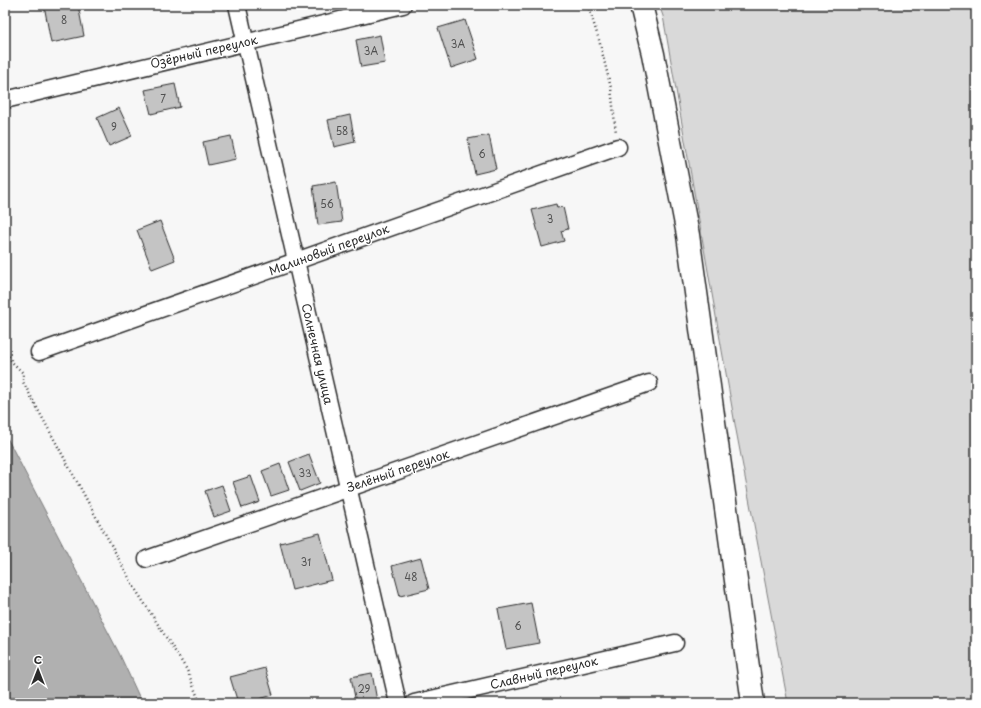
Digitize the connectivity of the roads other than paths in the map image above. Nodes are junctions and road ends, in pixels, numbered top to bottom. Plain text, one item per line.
1 (236, 5) edge
2 (403, 5) edge
3 (641, 5) edge
4 (245, 43) junction
5 (5, 100) edge
6 (618, 147) road end
7 (296, 261) junction
8 (39, 352) dead end
9 (649, 384) dead end
10 (348, 489) junction
11 (147, 559) dead end
12 (675, 643) dead end
13 (398, 703) edge
14 (414, 703) edge
15 (753, 703) edge

1 - 4 street, Солнечная улица
2 - 4 street, Озёрный переулок
3 - 15 main road
4 - 5 street, Озёрный переулок
4 - 7 street, Солнечная улица
6 - 7 street, Малиновый переулок
7 - 8 street, Малиновый переулок
7 - 10 street, Солнечная улица
9 - 10 street, Зелёный переулок
10 - 11 street, Зелёный переулок
10 - 13 street, Солнечная улица
12 - 14 street, Славный переулок

